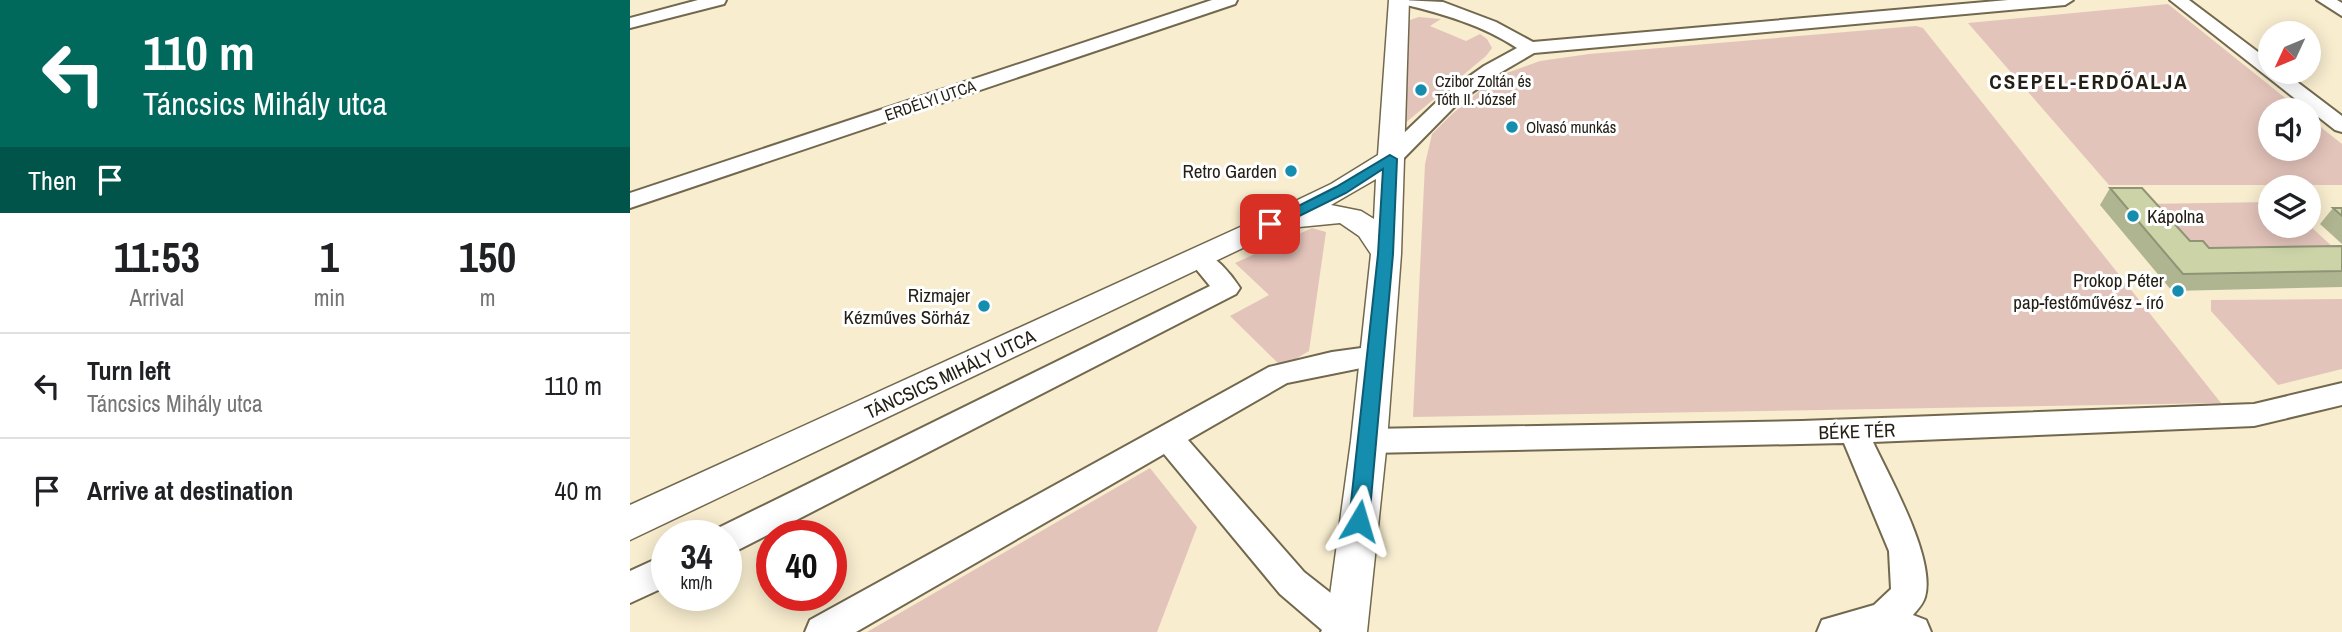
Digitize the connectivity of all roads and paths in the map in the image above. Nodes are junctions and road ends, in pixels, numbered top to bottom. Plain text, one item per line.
1 (718, 0) edge
2 (1229, 0) edge
3 (1399, 0) edge
4 (1409, 0) edge
5 (2065, 0) edge
6 (2178, 0) edge
7 (2325, 0) edge
8 (2342, 11) edge
9 (1453, 13) junction
10 (630, 23) edge
11 (1396, 24) junction
12 (1530, 48) junction
13 (2258, 61) edge
14 (2288, 84) edge
15 (2342, 126) edge
16 (1390, 159) junction
17 (630, 201) edge
18 (1270, 224) junction
19 (1386, 254) junction
20 (1199, 258) junction
21 (1376, 356) junction
22 (2342, 394) edge
23 (1854, 432) junction
24 (1168, 438) junction
25 (1368, 441) junction
26 (630, 523) edge
27 (742, 532) edge
28 (651, 577) edge
29 (630, 588) edge
30 (1898, 626) edge
31 (1344, 631) edge
32 (823, 632) edge
33 (1835, 632) edge

1 - 10 street
2 - 17 street, ERDÉLYI UTCA
3 - 11 street
4 - 9 street
5 - 12 street
6 - 13 street
7 - 8 street
9 - 11 street
9 - 12 street
11 - 16 street
12 - 16 street
14 - 15 street
16 - 18 street, TÁNCSICS MIHÁLY UTCA
16 - 19 street
18 - 19 street, TÁNCSICS MIHÁLY UTCA
18 - 20 street, TÁNCSICS MIHÁLY UTCA
19 - 21 street
20 - 26 street, TÁNCSICS MIHÁLY UTCA
20 - 27 street
21 - 24 street
21 - 25 street
22 - 23 street, BÉKE TÉR
23 - 25 street, BÉKE TÉR
23 - 30 street
24 - 31 street
24 - 32 street
25 - 31 street
28 - 29 street
30 - 33 street

